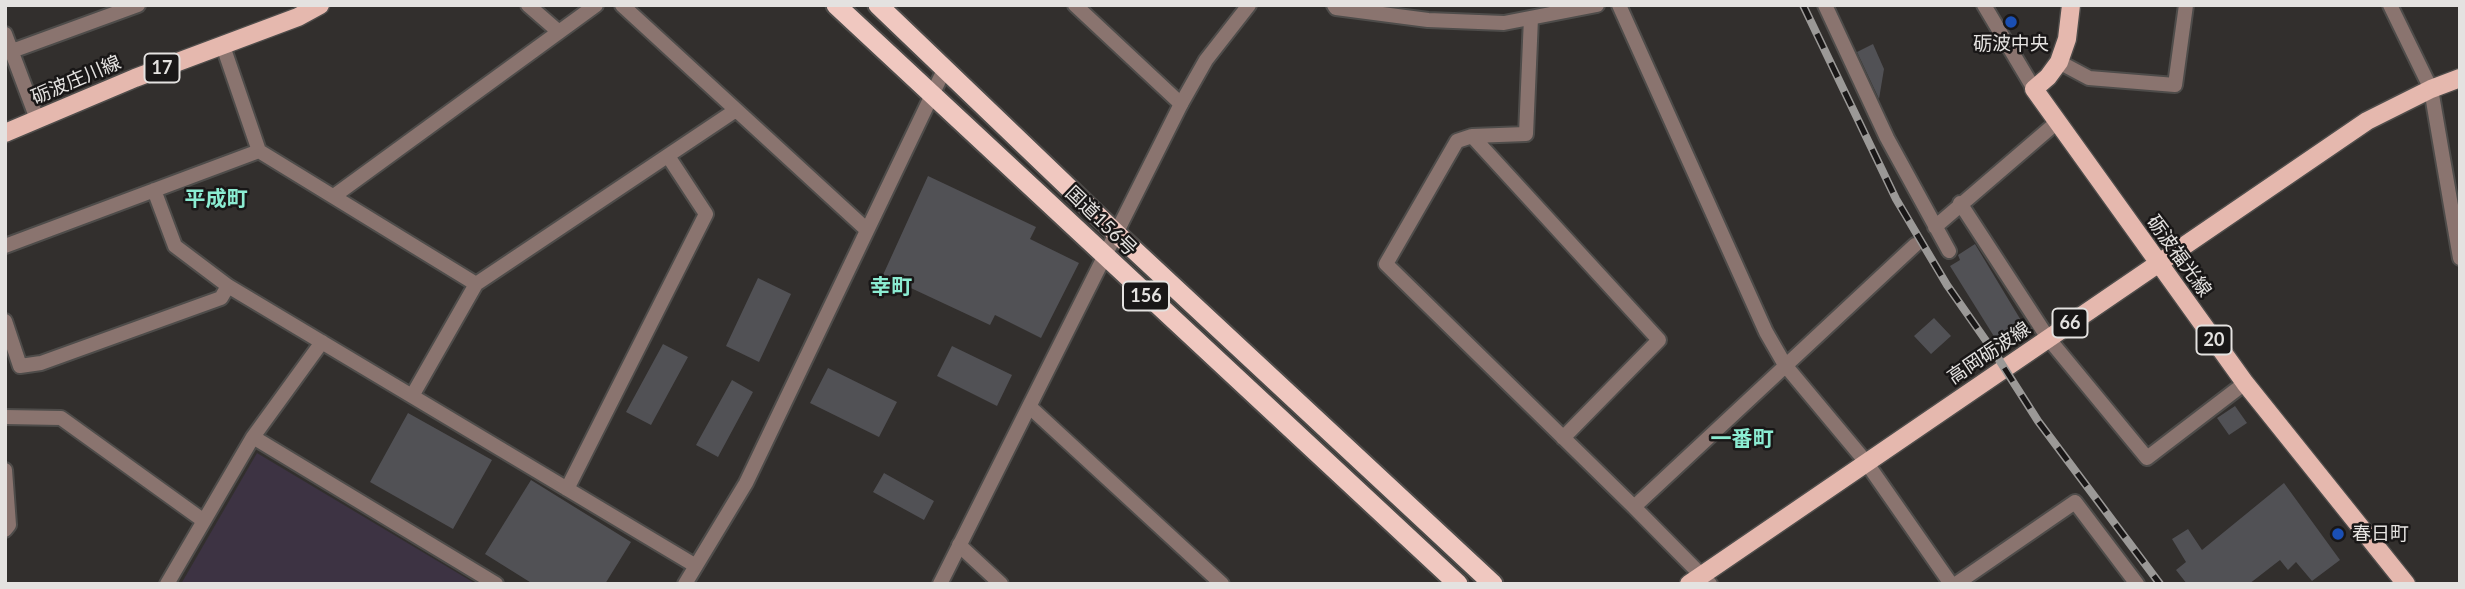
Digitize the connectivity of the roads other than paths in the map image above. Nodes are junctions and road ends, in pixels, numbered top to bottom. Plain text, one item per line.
1 (138, 5) edge
2 (320, 5) edge
3 (528, 5) edge
4 (596, 5) edge
5 (622, 5) edge
6 (836, 5) edge
7 (878, 5) edge
8 (1075, 5) edge
9 (1249, 5) edge
10 (1334, 5) edge
11 (1597, 5) edge
12 (1619, 5) edge
13 (1825, 5) edge
14 (1984, 5) edge
15 (2071, 5) edge
16 (2186, 5) edge
17 (2390, 5) edge
18 (1531, 18) junction
19 (559, 32) junction
20 (5, 34) edge
21 (223, 46) junction
22 (12, 51) junction
23 (2059, 62) junction
24 (945, 68) junction
25 (2460, 78) edge
26 (2034, 89) junction
27 (2431, 89) junction
28 (932, 95) junction
29 (1181, 104) junction
30 (736, 110) junction
31 (37, 119) junction
32 (2056, 123) junction
33 (5, 133) edge
34 (1472, 136) junction
35 (260, 150) junction
36 (668, 156) junction
37 (154, 190) junction
38 (334, 196) junction
39 (1960, 203) junction
40 (1935, 227) junction
41 (867, 230) junction
42 (1117, 234) junction
43 (1915, 245) dead end
44 (5, 246) edge
45 (1949, 251) dead end
46 (1106, 258) junction
47 (2460, 258) edge
48 (2158, 263) junction
49 (476, 284) junction
50 (228, 286) junction
51 (5, 321) edge
52 (2048, 338) junction
53 (323, 342) junction
54 (1785, 365) junction
55 (2245, 383) junction
56 (412, 396) junction
57 (1031, 408) junction
58 (5, 417) edge
59 (253, 437) junction
60 (1563, 438) junction
61 (1866, 462) junction
62 (5, 470) edge
63 (567, 489) junction
64 (1634, 507) junction
65 (204, 521) junction
66 (5, 530) edge
67 (959, 545) junction
68 (695, 566) junction
69 (1700, 581) edge
70 (167, 584) edge
71 (496, 584) edge
72 (685, 584) edge
73 (940, 584) edge
74 (1001, 584) edge
75 (1222, 584) edge
76 (1458, 584) edge
77 (1493, 584) edge
78 (1954, 584) edge
79 (2137, 584) edge
80 (2406, 584) edge

1 - 22 street
2 - 21 main road, 砺波庄川線 / 17
3 - 19 street
4 - 19 street
5 - 30 street
6 - 28 highway, 国道156号 / 156
7 - 24 highway, 国道156号 / 156
8 - 29 street
9 - 29 street
10 - 18 street
11 - 18 street
12 - 54 street
13 - 40 street
14 - 26 street
15 - 23 main road
16 - 23 street
17 - 27 street
18 - 34 street
19 - 38 street
20 - 22 street
21 - 31 main road, 砺波庄川線 / 17
21 - 35 street
22 - 31 street
23 - 26 main road
24 - 28 street
24 - 42 highway, 国道156号 / 156
25 - 27 main road, 高岡砺波線 / 66
26 - 32 main road, 砺波福光線 / 20
27 - 47 street
27 - 48 main road, 高岡砺波線 / 66
28 - 41 street
28 - 46 highway, 国道156号 / 156
29 - 42 street
30 - 36 street
30 - 41 street
31 - 33 main road, 砺波庄川線 / 17
32 - 39 street
32 - 48 main road, 砺波福光線 / 20
34 - 60 street
34 - 60 street
35 - 37 street
35 - 38 street
36 - 49 street
36 - 63 street
37 - 44 street
37 - 50 street
38 - 49 street
39 - 40 street
39 - 52 street
40 - 45 street
41 - 68 street
42 - 46 street
42 - 77 highway, 国道156号 / 156
43 - 54 street
46 - 57 street
46 - 76 highway, 国道156号 / 156
48 - 52 main road, 高岡砺波線 / 66
48 - 55 main road, 砺波福光線 / 20
49 - 56 street
50 - 51 street
50 - 53 street
52 - 55 street
52 - 61 main road, 高岡砺波線 / 66
53 - 56 street
53 - 59 street
54 - 61 street
54 - 64 street
55 - 80 main road, 砺波福光線 / 20
56 - 63 street
57 - 67 street
57 - 75 street
58 - 65 street
59 - 65 street
59 - 71 street
60 - 64 street
61 - 69 main road, 高岡砺波線 / 66
61 - 78 street
62 - 66 street
63 - 68 street
64 - 69 street
65 - 70 street
67 - 73 street
67 - 74 street
68 - 72 street
78 - 79 street

